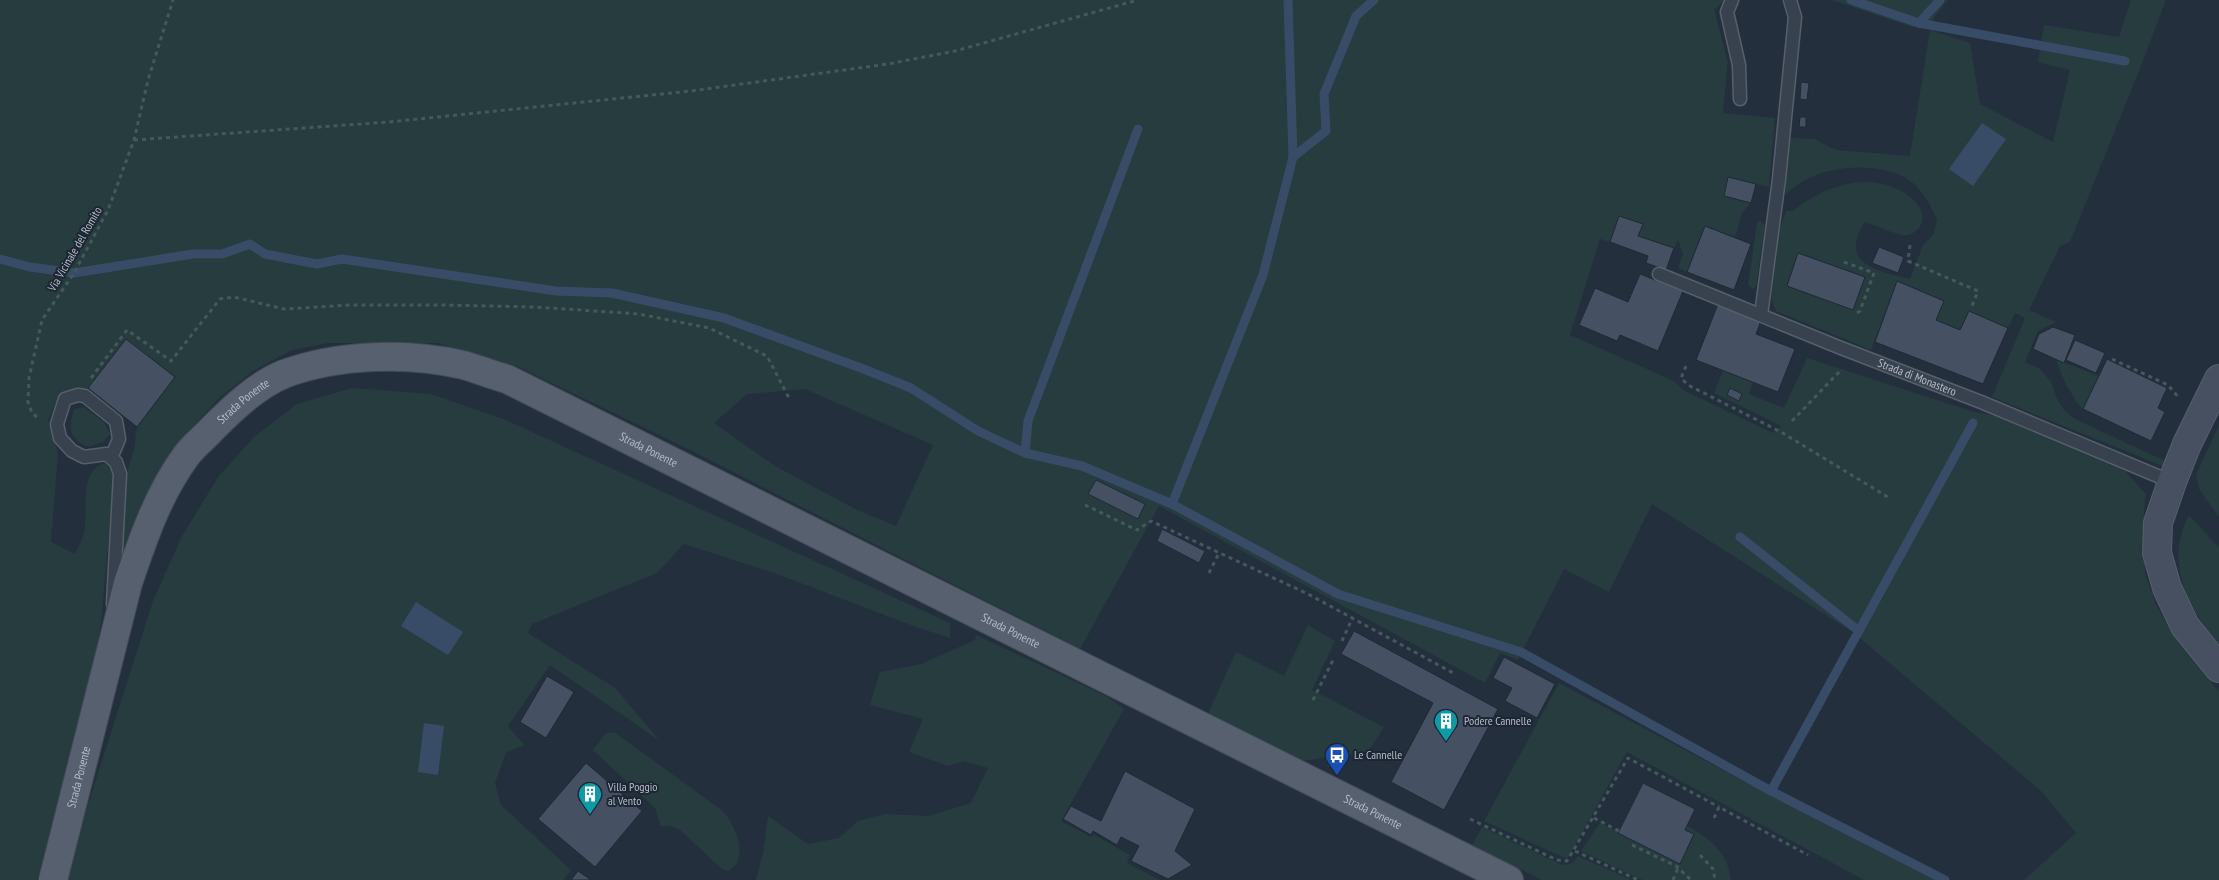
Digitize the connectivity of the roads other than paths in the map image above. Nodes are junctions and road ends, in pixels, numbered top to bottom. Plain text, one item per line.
1 (1732, 0) edge
2 (1790, 0) edge
3 (1740, 99) dead end
4 (1659, 274) dead end
5 (1761, 315) junction
6 (2219, 379) edge
7 (111, 458) junction
8 (2172, 482) junction
9 (117, 621) junction
10 (2219, 668) edge
11 (52, 880) edge
12 (1509, 880) edge

1 - 3 lane
2 - 5 lane
4 - 5 lane, Strada di Monastero
5 - 8 lane, Strada di Monastero
6 - 8 main road
7 - 7 lane
7 - 9 lane
8 - 10 main road
9 - 11 main road, Strada Ponente
9 - 12 main road, Strada Ponente

